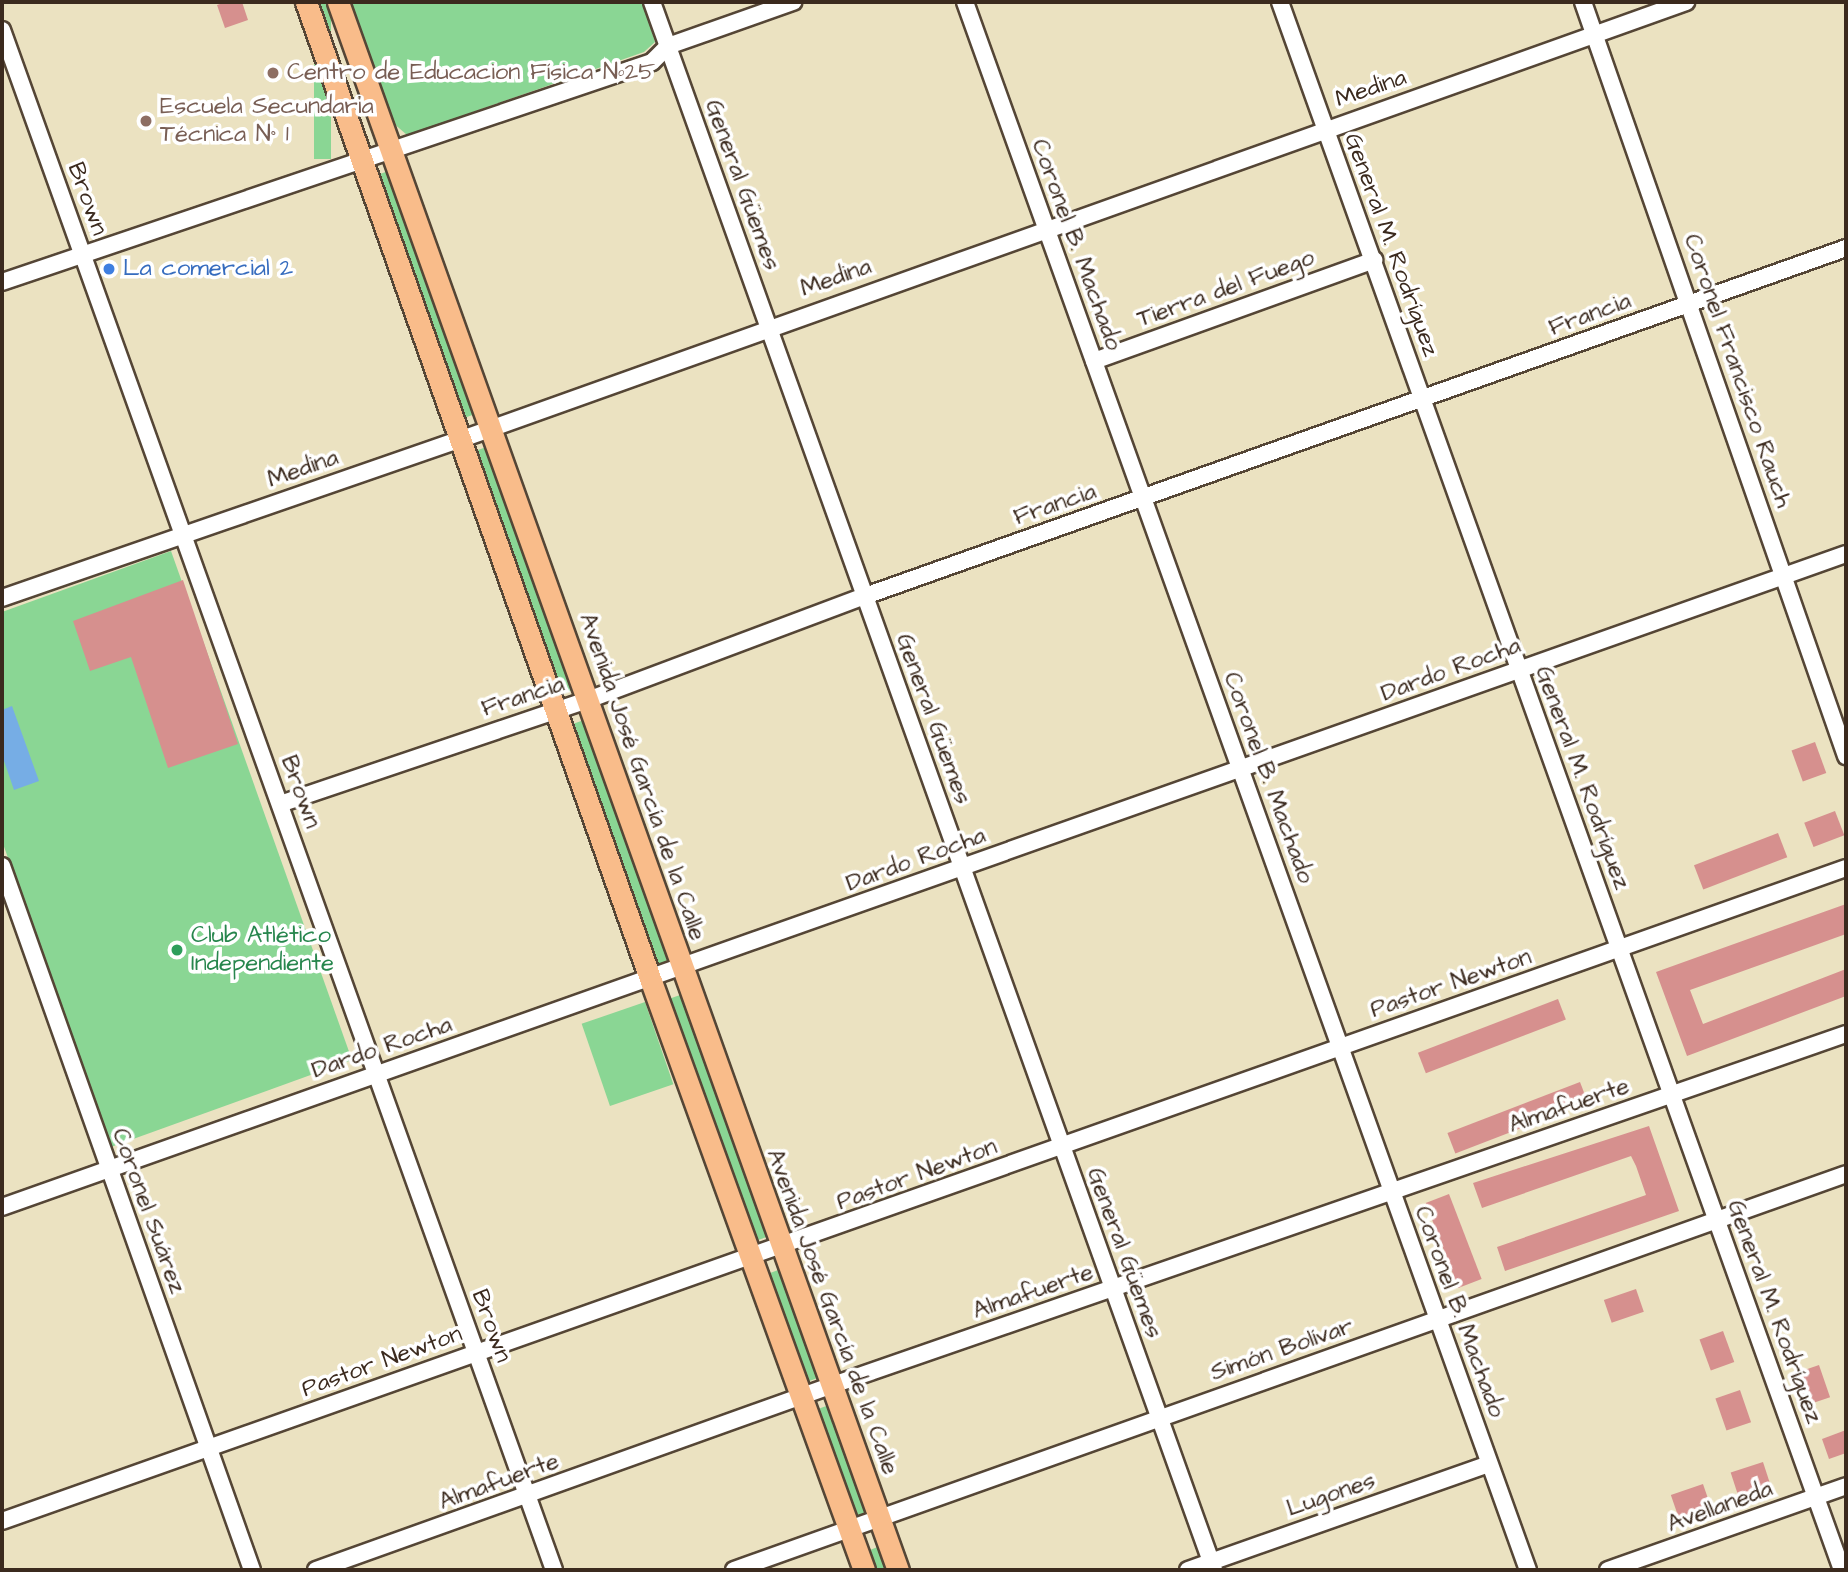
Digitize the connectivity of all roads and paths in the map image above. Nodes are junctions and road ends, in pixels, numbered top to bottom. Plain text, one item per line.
1 (306, 2) edge
2 (338, 2) edge
3 (652, 2) edge
4 (793, 2) edge
5 (965, 2) edge
6 (1280, 2) edge
7 (1583, 2) edge
8 (1686, 2) edge
9 (2, 30) edge
10 (1595, 34) junction
11 (668, 46) junction
12 (1325, 129) junction
13 (390, 148) junction
14 (364, 158) junction
15 (1046, 228) junction
16 (1846, 248) edge
17 (82, 253) junction
18 (1374, 260) junction
19 (2, 282) edge
20 (1689, 304) junction
21 (768, 327) junction
22 (1094, 361) junction
23 (1422, 399) junction
24 (489, 428) junction
25 (462, 439) junction
26 (1143, 498) junction
27 (183, 534) junction
28 (1846, 554) edge
29 (1786, 576) junction
30 (865, 596) junction
31 (2, 598) edge
32 (1519, 670) junction
33 (589, 699) junction
34 (558, 709) junction
35 (1840, 714) edge
36 (1846, 756) edge
37 (1240, 769) junction
38 (280, 804) junction
39 (2, 866) edge
40 (962, 867) junction
41 (1846, 868) edge
42 (7, 900) edge
43 (1619, 948) junction
44 (682, 970) junction
45 (651, 981) junction
46 (1846, 1034) edge
47 (1340, 1047) junction
48 (377, 1074) junction
49 (1672, 1095) junction
50 (1062, 1146) junction
51 (109, 1169) junction
52 (1846, 1174) edge
53 (1391, 1191) junction
54 (2, 1207) edge
55 (1716, 1220) junction
56 (780, 1249) junction
57 (751, 1259) junction
58 (1113, 1288) junction
59 (1437, 1319) junction
60 (477, 1353) junction
61 (830, 1386) junction
62 (802, 1396) junction
63 (1159, 1417) junction
64 (208, 1448) junction
65 (1489, 1464) junction
66 (1846, 1486) edge
67 (528, 1496) junction
68 (1816, 1497) junction
69 (880, 1520) junction
70 (2, 1521) edge
71 (850, 1531) junction
72 (1213, 1566) edge
73 (252, 1570) edge
74 (316, 1570) edge
75 (554, 1570) edge
76 (734, 1570) edge
77 (864, 1570) edge
78 (898, 1570) edge
79 (1188, 1570) edge
80 (1528, 1570) edge
81 (1608, 1570) edge
82 (1842, 1570) edge

1 - 14 main road
2 - 13 main road, Avenida José García de la Calle
3 - 11 street, General Güemes
4 - 11 street
5 - 15 street, Coronel B. Machado
6 - 12 street, General M. Rodríguez
7 - 10 street, Coronel Francisco Rauch
8 - 10 street, Medina
9 - 17 street, Brown
10 - 12 street, Medina
10 - 20 street, Coronel Francisco Rauch
11 - 13 street
11 - 21 street, General Güemes
12 - 15 street, Medina
12 - 18 street, General M. Rodríguez
13 - 14 street
13 - 24 main road, Avenida José García de la Calle
14 - 17 street
14 - 25 main road
15 - 21 street, Medina
15 - 22 street, Coronel B. Machado
16 - 20 street, Francia
17 - 19 street
17 - 27 street, Brown
18 - 22 street, Tierra del Fuego
18 - 23 street, General M. Rodríguez
20 - 23 street, Francia
20 - 29 street, Coronel Francisco Rauch
21 - 24 street, Medina
21 - 30 street, General Güemes
22 - 26 street, Coronel B. Machado
23 - 26 street, Francia
23 - 32 street, General M. Rodríguez
24 - 25 street, Medina
24 - 33 main road, Avenida José García de la Calle
25 - 27 street, Medina
25 - 34 main road
26 - 30 street, Francia
26 - 37 street, Coronel B. Machado
27 - 31 street, Medina
27 - 38 street, Brown
28 - 29 street, Dardo Rocha
29 - 32 street, Dardo Rocha
29 - 35 street, Coronel Francisco Rauch
30 - 33 street, Francia
30 - 40 street, General Güemes
32 - 37 street, Dardo Rocha
32 - 43 street, General M. Rodríguez
33 - 34 street, Francia
33 - 44 main road, Avenida José García de la Calle
34 - 38 street, Francia
34 - 45 main road
35 - 36 street, Coronel Francisco Rauch
37 - 40 street, Dardo Rocha
37 - 47 street, Coronel B. Machado
38 - 48 street, Brown
39 - 42 street, Coronel Suárez
40 - 44 street, Dardo Rocha
40 - 50 street, General Güemes
41 - 43 street, Pastor Newton
42 - 51 street, Coronel Suárez
43 - 47 street, Pastor Newton
43 - 49 street, General M. Rodríguez
44 - 45 street, Dardo Rocha
44 - 56 main road, Avenida José García de la Calle
45 - 48 street, Dardo Rocha
45 - 57 main road
46 - 49 street, Almafuerte
47 - 50 street, Pastor Newton
47 - 53 street, Coronel B. Machado
48 - 51 street, Dardo Rocha
48 - 60 street, Brown
49 - 53 street, Almafuerte
49 - 55 street, General M. Rodríguez
50 - 56 street, Pastor Newton
50 - 58 street, General Güemes
51 - 54 street, Dardo Rocha
51 - 64 street, Coronel Suárez
52 - 55 street, Simón Bolívar
53 - 58 street, Almafuerte
53 - 59 street, Coronel B. Machado
55 - 59 street, Simón Bolívar
55 - 68 street, General M. Rodríguez
56 - 57 street, Pastor Newton
56 - 61 main road, Avenida José García de la Calle
57 - 60 street, Pastor Newton
57 - 62 main road
58 - 61 street, Almafuerte
58 - 63 street, General Güemes
59 - 63 street, Simón Bolívar
59 - 65 street, Coronel B. Machado
60 - 64 street, Pastor Newton
60 - 67 street, Brown
61 - 62 street, Almafuerte
61 - 69 main road, Avenida José García de la Calle
62 - 67 street, Almafuerte
62 - 71 main road
63 - 69 street, Simón Bolívar
63 - 72 street, General Güemes
64 - 70 street, Pastor Newton
64 - 73 street, Coronel Suárez
65 - 72 street, Lugones
65 - 80 street, Coronel B. Machado
66 - 68 street, Avellaneda
67 - 74 street, Almafuerte
67 - 75 street, Brown
68 - 81 street, Avellaneda
68 - 82 street, General M. Rodríguez
69 - 71 street, Simón Bolívar
69 - 78 main road, Avenida José García de la Calle
71 - 76 street, Simón Bolívar
71 - 77 main road
72 - 79 street, Lugones

